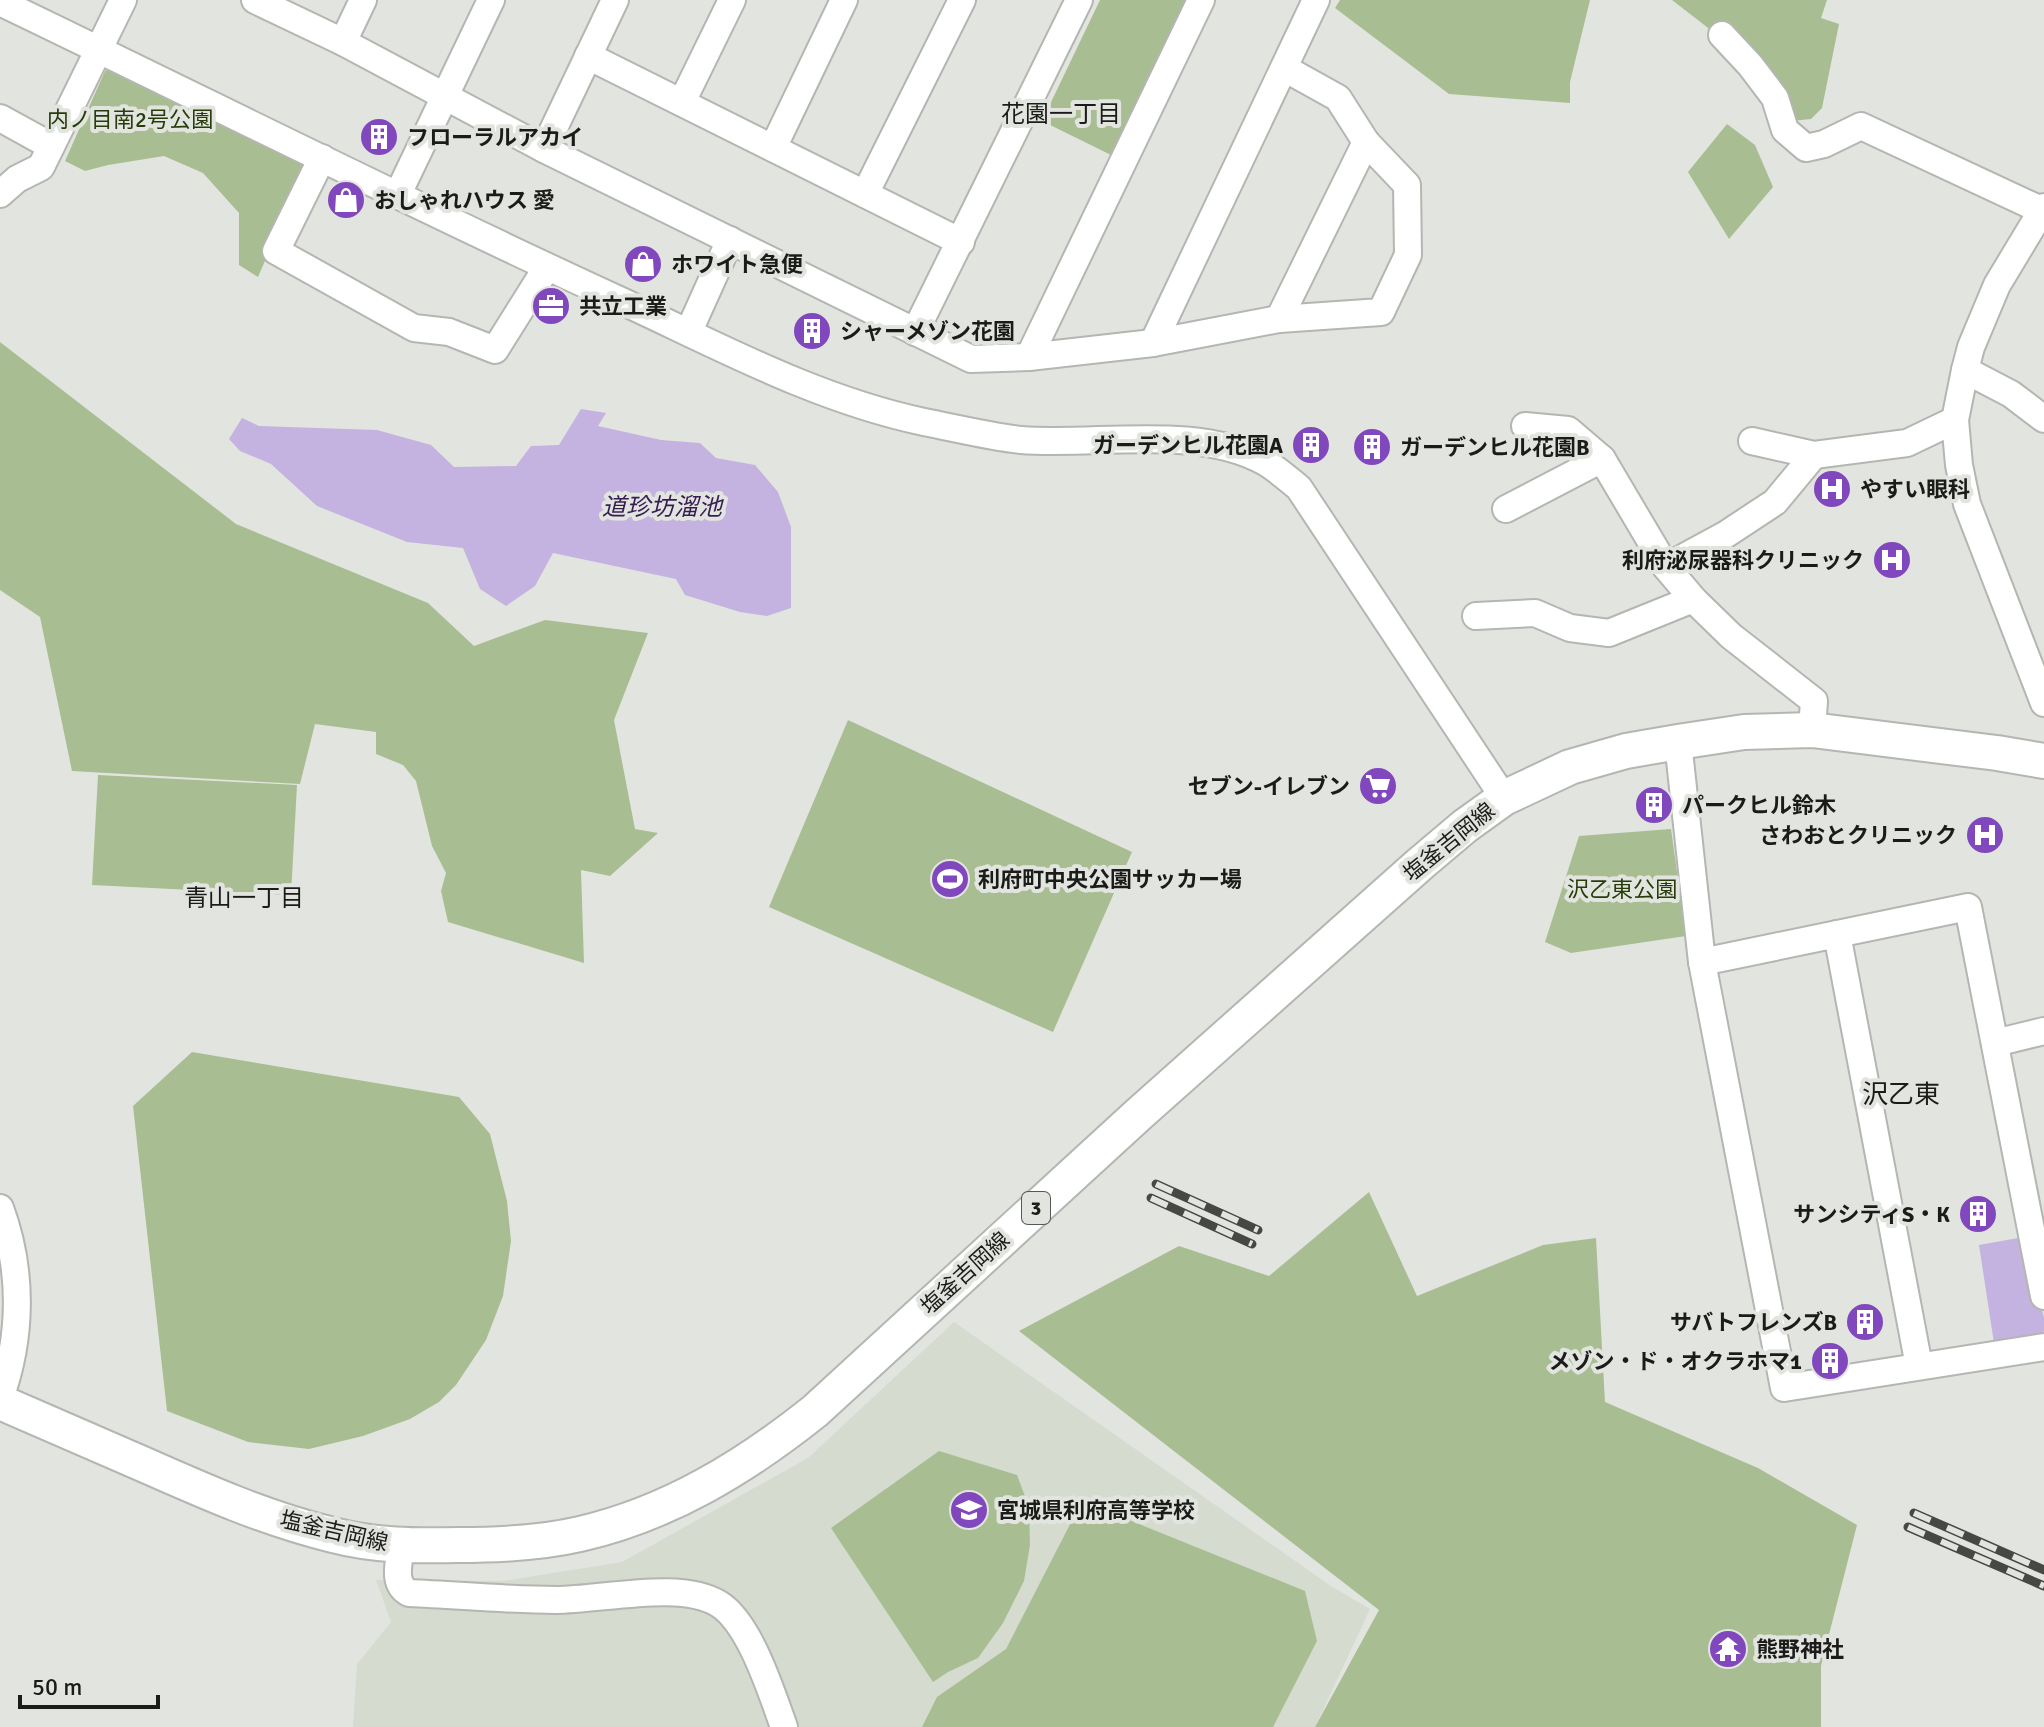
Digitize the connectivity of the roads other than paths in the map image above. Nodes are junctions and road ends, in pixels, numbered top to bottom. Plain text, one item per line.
1 (123, 0) edge
2 (255, 0) edge
3 (363, 0) edge
4 (491, 0) edge
5 (615, 0) edge
6 (732, 0) edge
7 (844, 0) edge
8 (962, 0) edge
9 (1079, 0) edge
10 (1201, 0) edge
11 (1316, 0) edge
12 (0, 2) edge
13 (1722, 35) dead end
14 (343, 42) junction
15 (98, 49) junction
16 (588, 56) junction
17 (1284, 68) junction
18 (445, 96) junction
19 (682, 102) junction
20 (0, 118) edge
21 (1366, 142) junction
22 (51, 146) junction
23 (773, 148) junction
24 (544, 149) junction
25 (322, 158) junction
26 (0, 194) edge
27 (398, 194) junction
28 (865, 194) junction
29 (2043, 208) edge
30 (730, 240) junction
31 (961, 242) junction
32 (547, 267) junction
33 (1279, 319) junction
34 (689, 331) junction
35 (915, 332) junction
36 (1153, 343) junction
37 (1029, 357) junction
38 (1965, 370) junction
39 (2044, 419) edge
40 (1955, 420) junction
41 (1525, 426) dead end
42 (1752, 441) dead end
43 (1814, 455) junction
44 (1602, 459) junction
45 (1506, 509) dead end
46 (1666, 567) junction
47 (1693, 599) junction
48 (1476, 616) dead end
49 (2044, 703) edge
50 (1812, 730) junction
51 (1678, 742) junction
52 (2044, 761) edge
53 (1504, 798) junction
54 (1837, 934) junction
55 (1702, 962) junction
56 (2044, 1031) edge
57 (1995, 1043) junction
58 (0, 1208) edge
59 (2044, 1296) edge
60 (2044, 1347) edge
61 (1919, 1366) junction
62 (0, 1400) edge
63 (401, 1546) junction
64 (784, 1727) edge

1 - 15 street
2 - 14 street
3 - 14 street
4 - 18 street
5 - 16 street
6 - 19 street
7 - 23 street
8 - 28 street
9 - 31 street
10 - 37 street
11 - 17 street
12 - 15 street
13 - 29 street
14 - 18 street
15 - 22 street
15 - 25 street
16 - 19 street
16 - 24 street
17 - 21 street
17 - 36 street
18 - 24 street
18 - 27 street
19 - 23 street
20 - 22 street
21 - 33 street
21 - 33 street
22 - 26 street
23 - 28 street
24 - 30 street
25 - 27 street
25 - 32 street
27 - 32 street
28 - 31 street
29 - 38 street
30 - 34 street
30 - 35 street
31 - 35 street
32 - 34 street
33 - 36 street
34 - 53 street
35 - 37 street
36 - 37 street
38 - 39 street
38 - 40 street
40 - 43 street
40 - 49 street
41 - 44 street
42 - 43 street
43 - 46 street
44 - 45 street
44 - 46 street
46 - 47 street
47 - 48 street
47 - 50 street
50 - 51 main road, 塩釜吉岡線 / 3
50 - 52 main road, 塩釜吉岡線 / 3
51 - 53 main road, 塩釜吉岡線 / 3
51 - 55 street
53 - 63 main road, 塩釜吉岡線 / 3
54 - 55 street
54 - 57 street
54 - 61 street
55 - 61 street
56 - 57 street
57 - 59 street
58 - 62 street
60 - 61 street
62 - 63 main road, 塩釜吉岡線 / 3
63 - 64 street

